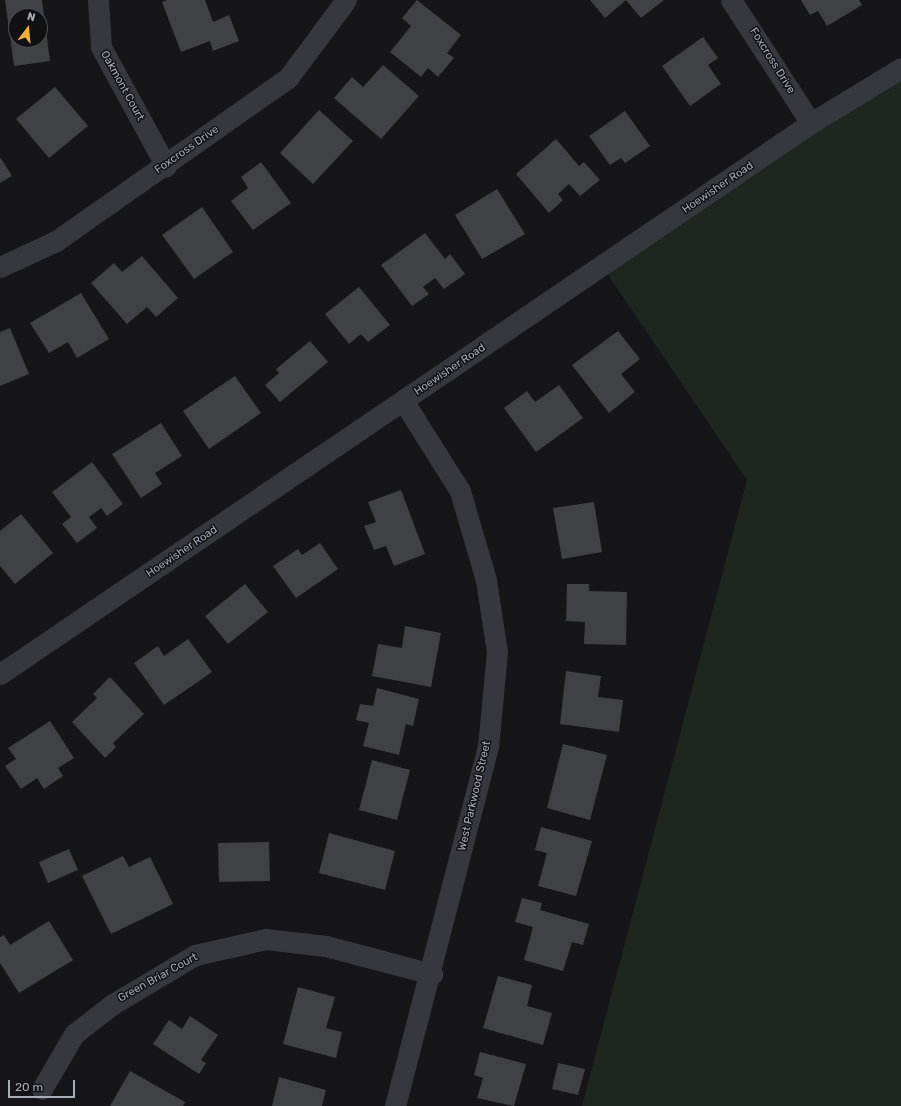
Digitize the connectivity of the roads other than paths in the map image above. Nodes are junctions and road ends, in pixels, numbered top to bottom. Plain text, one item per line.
1 (98, 0) edge
2 (346, 0) edge
3 (731, 0) edge
4 (901, 68) edge
5 (811, 123) junction
6 (166, 166) junction
7 (0, 267) edge
8 (404, 402) junction
9 (0, 674) edge
10 (432, 974) junction
11 (42, 1090) dead end
12 (395, 1106) edge

1 - 6 street, Oakmont Court
2 - 6 street, Foxcross Drive
3 - 5 street, Foxcross Drive
4 - 5 street, Hoewisher Road
5 - 8 street, Hoewisher Road
6 - 7 street, Foxcross Drive
8 - 9 street, Hoewisher Road
8 - 10 street, West Parkwood Street
10 - 11 street, Green Briar Court
10 - 12 street, West Parkwood Street

